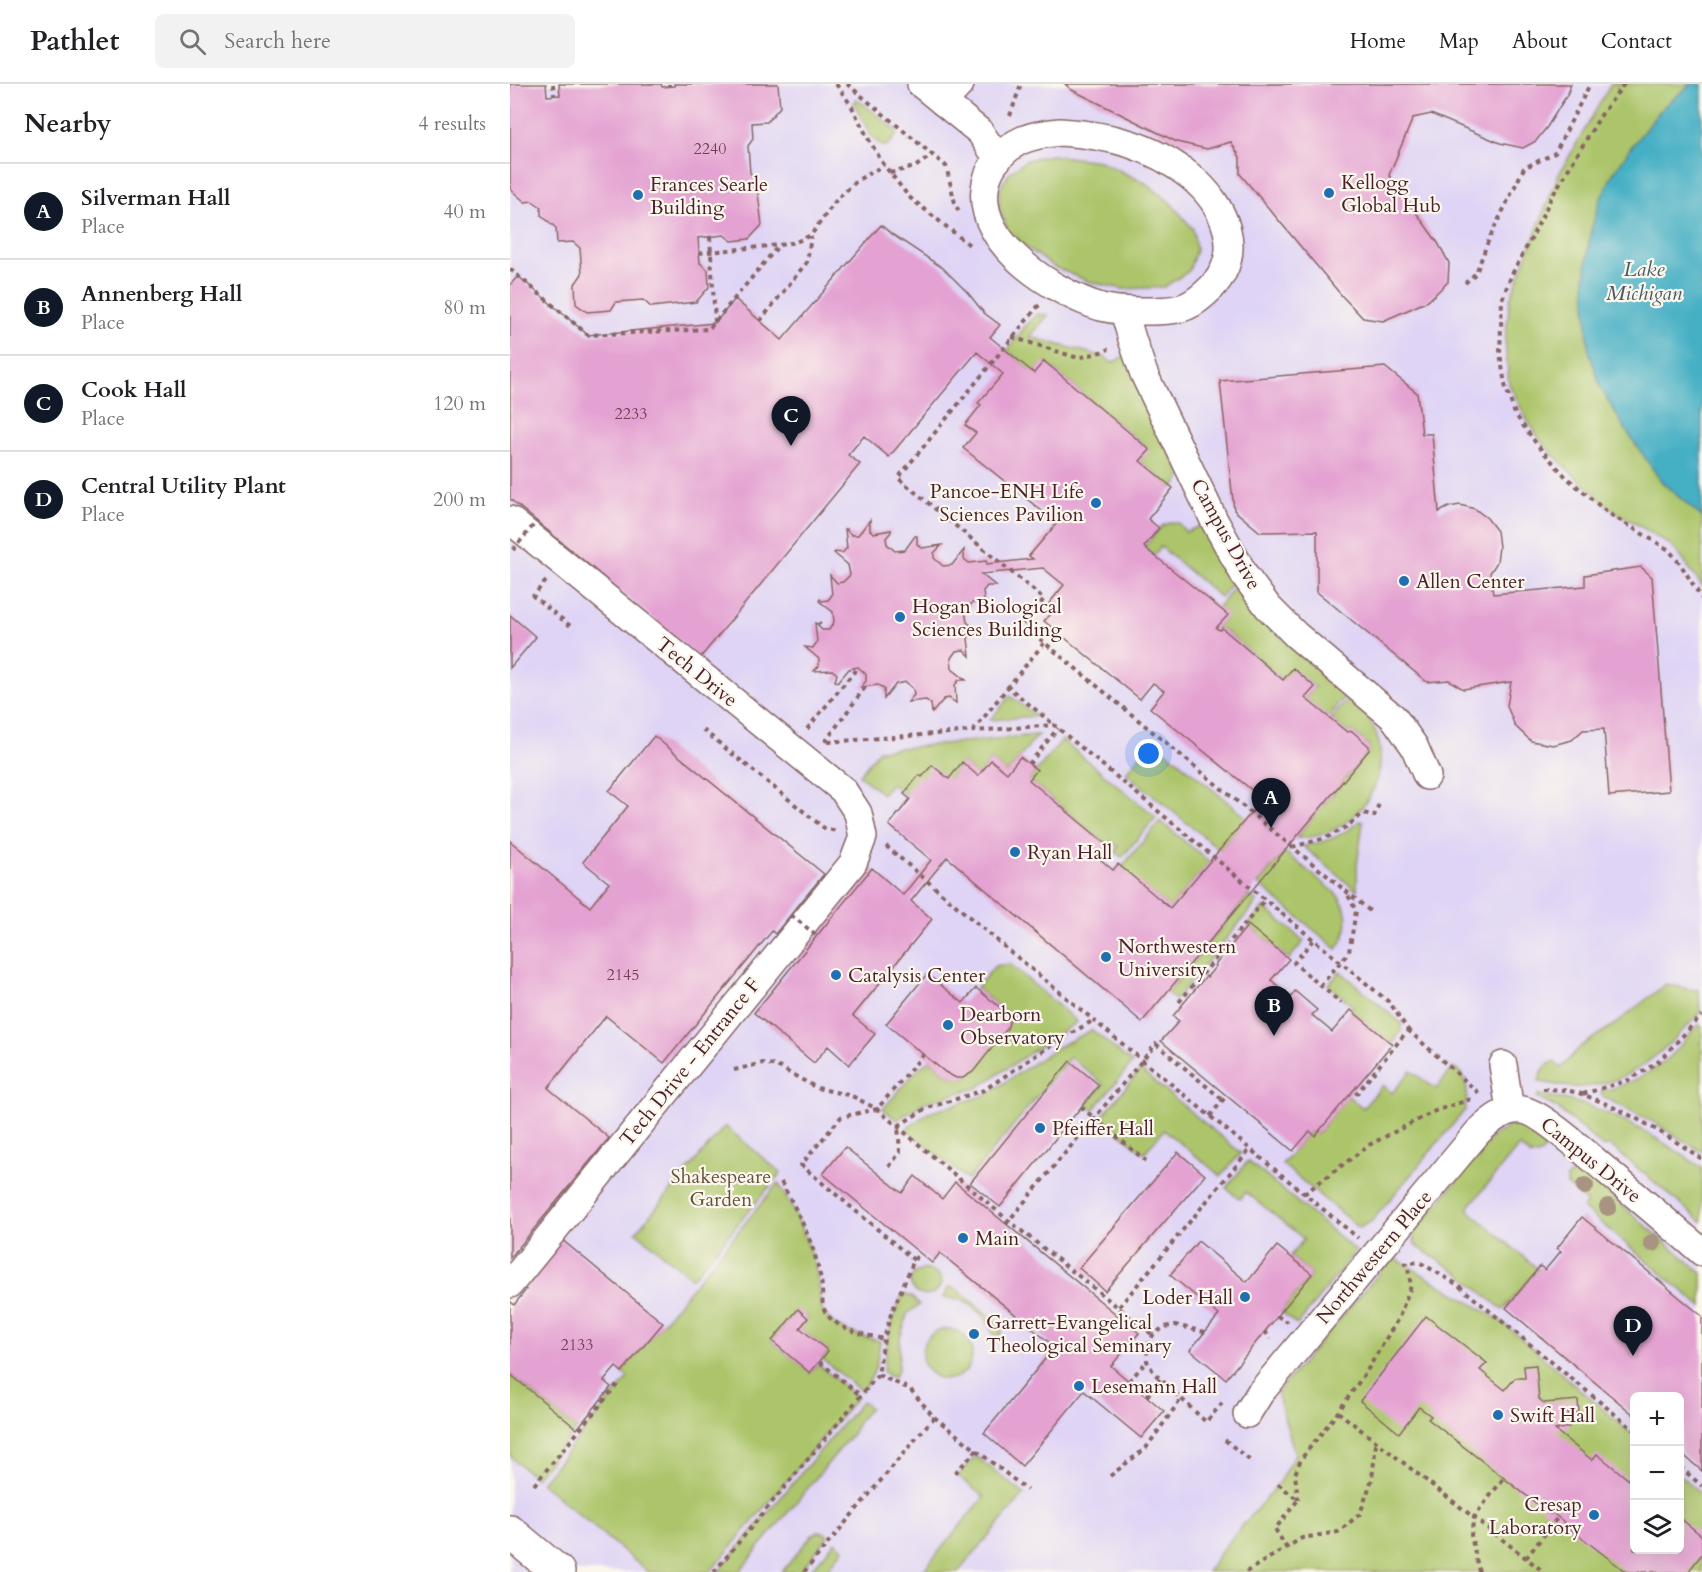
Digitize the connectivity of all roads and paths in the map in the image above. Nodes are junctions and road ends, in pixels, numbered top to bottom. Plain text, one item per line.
1 (553, 84) edge
2 (847, 84) edge
3 (1021, 84) edge
4 (1590, 84) edge
5 (1624, 84) edge
6 (941, 90) edge
7 (554, 96) dead end
8 (1004, 119) dead end
9 (932, 155) junction
10 (998, 159) junction
11 (884, 165) dead end
12 (890, 173) dead end
13 (962, 221) dead end
14 (811, 235) junction
15 (710, 237) dead end
16 (969, 238) dead end
17 (779, 245) junction
18 (973, 248) dead end
19 (711, 252) junction
20 (699, 253) dead end
21 (510, 269) edge
22 (1465, 283) dead end
23 (1041, 302) dead end
24 (1124, 310) junction
25 (760, 321) dead end
26 (715, 323) junction
27 (1012, 337) junction
28 (1114, 347) dead end
29 (510, 520) edge
30 (537, 521) dead end
31 (513, 550) dead end
32 (562, 562) junction
33 (1702, 599) edge
34 (573, 628) dead end
35 (1045, 643) junction
36 (858, 667) dead end
37 (866, 686) dead end
38 (1008, 687) junction
39 (1054, 725) junction
40 (1058, 728) junction
41 (703, 730) dead end
42 (972, 732) junction
43 (788, 745) junction
44 (1029, 764) dead end
45 (1427, 776) dead end
46 (1379, 804) dead end
47 (862, 837) junction
48 (1292, 847) junction
49 (1347, 892) junction
50 (1265, 900) junction
51 (1370, 911) dead end
52 (1313, 940) junction
53 (1340, 962) junction
54 (1320, 986) junction
55 (1179, 1002) dead end
56 (1341, 1003) dead end
57 (1702, 1015) edge
58 (1094, 1020) junction
59 (1408, 1030) junction
60 (923, 1055) dead end
61 (1143, 1060) junction
62 (1503, 1065) dead end
63 (734, 1070) dead end
64 (1354, 1097) dead end
65 (1081, 1107) dead end
66 (877, 1109) junction
67 (1510, 1110) junction
68 (1210, 1116) junction
69 (1095, 1118) junction
70 (898, 1126) junction
71 (1250, 1149) junction
72 (1702, 1159) edge
73 (1146, 1161) dead end
74 (889, 1167) dead end
75 (781, 1182) dead end
76 (1304, 1194) junction
77 (1007, 1223) junction
78 (1360, 1241) dead end
79 (1702, 1252) edge
80 (920, 1253) dead end
81 (914, 1260) junction
82 (1407, 1263) junction
83 (1401, 1264) dead end
84 (510, 1284) edge
85 (1119, 1307) junction
86 (1277, 1316) dead end
87 (1288, 1323) dead end
88 (1265, 1331) dead end
89 (1205, 1332) dead end
90 (1153, 1335) junction
91 (884, 1339) junction
92 (1272, 1342) dead end
93 (1147, 1361) junction
94 (820, 1362) dead end
95 (878, 1375) junction
96 (1160, 1379) junction
97 (1129, 1381) dead end
98 (620, 1382) dead end
99 (861, 1396) junction
100 (1147, 1396) dead end
101 (1181, 1399) junction
102 (1338, 1412) junction
103 (1247, 1414) dead end
104 (934, 1417) junction
105 (1206, 1422) dead end
106 (1630, 1426) edge
107 (1226, 1440) dead end
108 (1376, 1443) junction
109 (977, 1450) junction
110 (1253, 1463) dead end
111 (1684, 1470) edge
112 (955, 1473) dead end
113 (1110, 1476) dead end
114 (1503, 1479) dead end
115 (1278, 1484) dead end
116 (534, 1485) dead end
117 (1702, 1486) edge
118 (1027, 1490) dead end
119 (1298, 1500) junction
120 (1474, 1517) junction
121 (1558, 1517) dead end
122 (510, 1532) edge
123 (1286, 1547) junction
124 (1526, 1558) junction
125 (558, 1572) edge
126 (714, 1572) edge
127 (804, 1572) edge
128 (1246, 1572) edge
129 (1479, 1572) edge
130 (1544, 1572) edge

1 - 7 path
2 - 9 path
3 - 8 path
4 - 22 path
5 - 33 path
6 - 10 lane
9 - 12 path
9 - 13 path
10 - 24 lane
10 - 24 lane
11 - 14 path
14 - 17 path
14 - 25 path
15 - 19 path
16 - 18 path
17 - 19 path
17 - 26 path
19 - 20 path
19 - 26 path
21 - 26 path
23 - 27 path
24 - 45 lane, Campus Drive
27 - 28 path
27 - 35 path
29 - 32 lane, Tech Drive
30 - 31 path, bridge
32 - 34 path
32 - 43 lane, Tech Drive
35 - 38 path
35 - 48 path
36 - 43 path
37 - 42 path
38 - 39 path
38 - 42 path
39 - 40 path
39 - 42 path
40 - 44 path
40 - 50 path
41 - 47 path
43 - 47 lane, Tech Drive
46 - 48 path
47 - 58 path
47 - 84 lane, Tech Drive - Entrance F
48 - 49 path
49 - 51 path
49 - 53 path
50 - 52 path
50 - 55 path
52 - 53 path
52 - 54 path
53 - 54 path
53 - 59 path
54 - 56 path
57 - 72 path
58 - 61 path
58 - 70 path
59 - 64 path
59 - 76 path
60 - 66 path
61 - 68 path
61 - 68 path
61 - 69 path
62 - 67 lane
63 - 66 path
65 - 69 path
66 - 70 path
66 - 81 path
67 - 79 lane, Campus Drive
67 - 103 lane, Northwestern Place
68 - 71 path
69 - 73 path
69 - 77 path
70 - 74 path
70 - 77 path
71 - 76 path
71 - 85 path
75 - 91 path
76 - 78 path
77 - 85 path
80 - 81 path
81 - 91 path
82 - 83 path
82 - 102 path
82 - 106 path
85 - 90 path
86 - 87 path
88 - 92 path
89 - 90 path
90 - 93 path
91 - 95 path
93 - 96 path
93 - 97 path
94 - 99 path
95 - 99 path
95 - 104 path
96 - 100 path
96 - 101 path
98 - 116 path
99 - 126 path
101 - 105 path
101 - 113 path
102 - 108 path
102 - 119 path
104 - 109 path
104 - 127 path
107 - 110 path
108 - 120 path
108 - 123 path
109 - 112 path
109 - 118 path
111 - 117 path
114 - 120 path
115 - 119 path
119 - 123 path
120 - 124 path
120 - 129 path
121 - 124 path
122 - 125 main road
123 - 128 path
124 - 130 path

